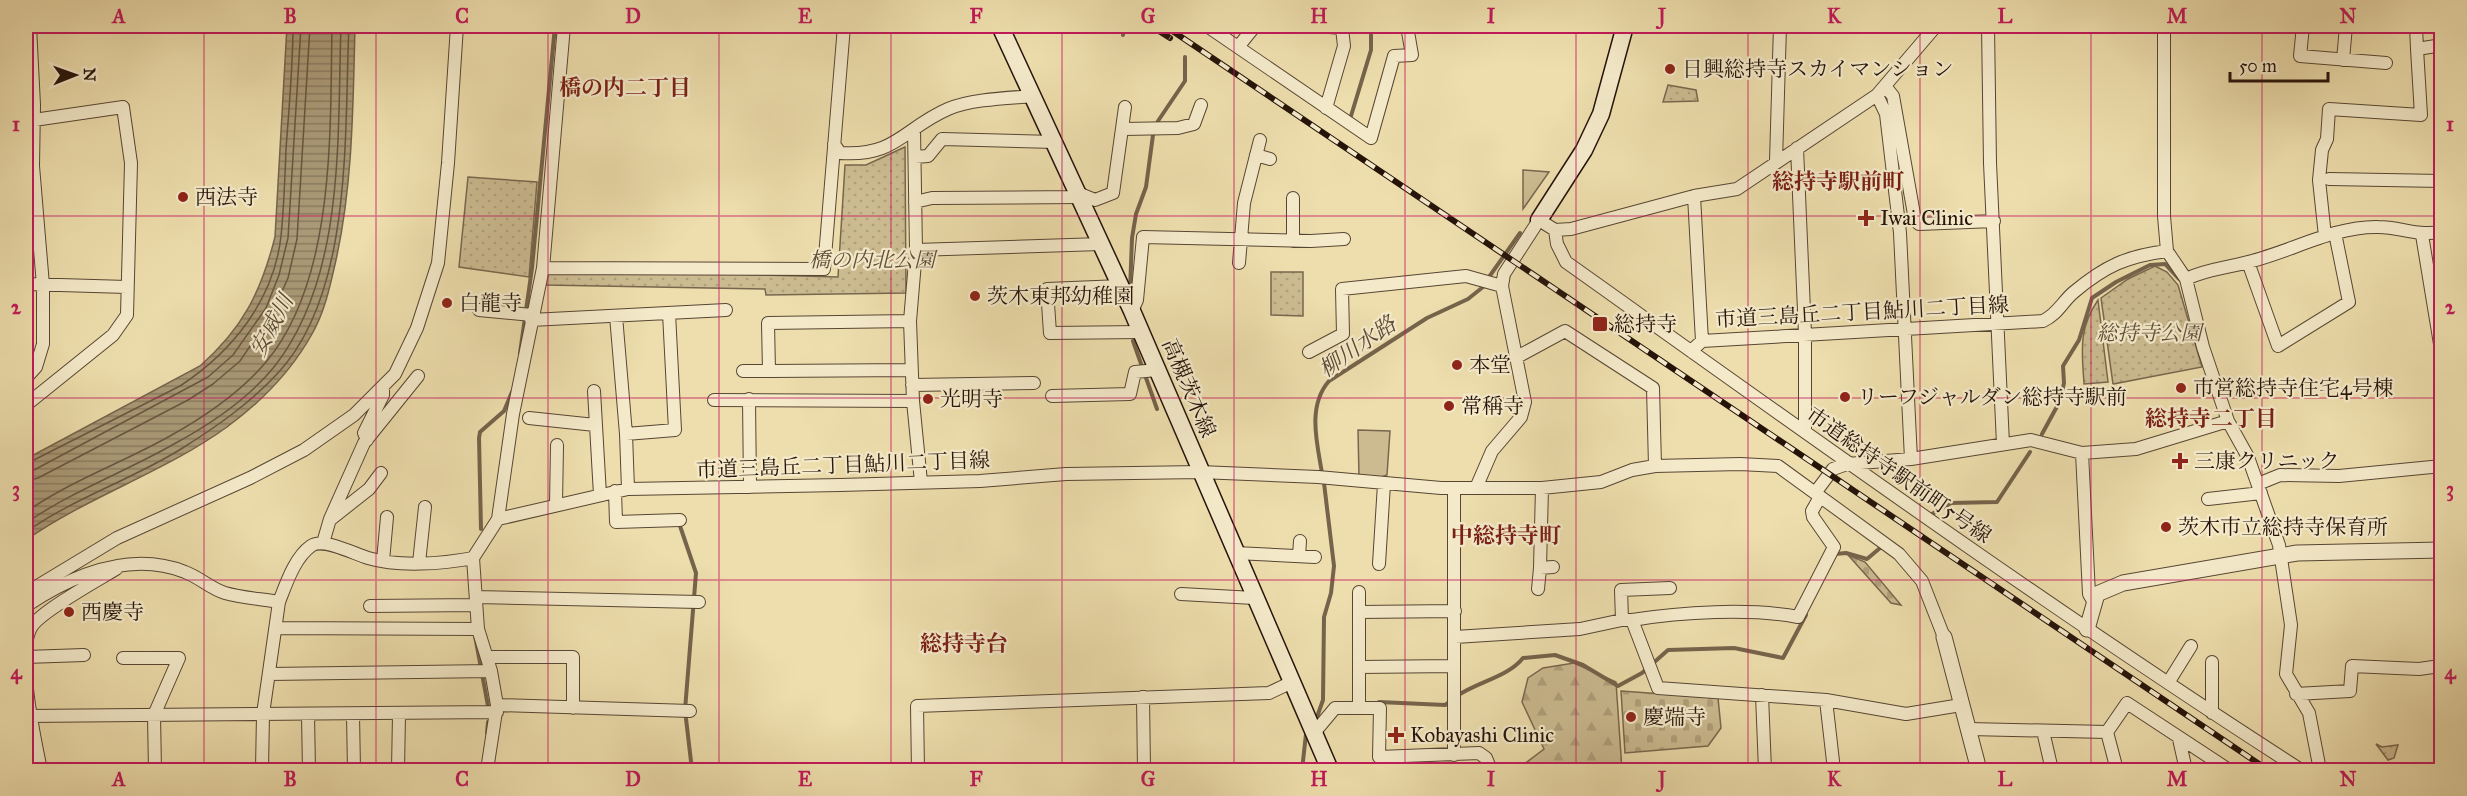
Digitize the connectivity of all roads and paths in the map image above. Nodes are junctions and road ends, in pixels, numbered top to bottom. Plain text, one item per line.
1 (30, 26) edge
2 (457, 26) edge
3 (564, 26) edge
4 (844, 26) edge
5 (1000, 26) edge
6 (1208, 26) edge
7 (1255, 26) edge
8 (1316, 26) edge
9 (1407, 26) edge
10 (1625, 26) edge
11 (1780, 26) edge
12 (1936, 26) edge
13 (1988, 26) edge
14 (2164, 26) edge
15 (2303, 26) edge
16 (2346, 26) edge
17 (2416, 26) edge
18 (2442, 45) edge
19 (1238, 47) junction
20 (2417, 49) junction
21 (28, 51) edge
22 (2343, 60) junction
23 (2386, 63) dead end
24 (1881, 90) junction
25 (1034, 96) junction
26 (30, 100) edge
27 (978, 102) junction
28 (1201, 105) dead end
29 (1125, 107) dead end
30 (1326, 108) junction
31 (34, 120) junction
32 (1123, 129) junction
33 (914, 130) junction
34 (1260, 140) dead end
35 (1055, 142) junction
36 (834, 144) junction
37 (1797, 148) junction
38 (859, 154) junction
39 (1256, 155) junction
40 (915, 157) junction
41 (1270, 159) dead end
42 (1776, 161) junction
43 (2329, 179) dead end
44 (2442, 181) edge
45 (1079, 195) junction
46 (1694, 196) junction
47 (1293, 198) dead end
48 (915, 202) junction
49 (1539, 220) junction
50 (1994, 221) junction
51 (1555, 230) junction
52 (2442, 232) edge
53 (2330, 235) junction
54 (2422, 235) junction
55 (1241, 239) junction
56 (1344, 239) dead end
57 (1293, 241) junction
58 (1101, 244) junction
59 (916, 250) junction
60 (2167, 251) junction
61 (2248, 262) junction
62 (1239, 263) dead end
63 (543, 268) junction
64 (2186, 279) junction
65 (26, 284) edge
66 (43, 285) junction
67 (1120, 286) junction
68 (1502, 286) junction
69 (127, 287) junction
70 (479, 310) dead end
71 (726, 310) dead end
72 (1132, 311) junction
73 (669, 313) junction
74 (616, 316) junction
75 (531, 318) junction
76 (910, 321) junction
77 (1996, 324) junction
78 (1903, 328) junction
79 (1141, 332) junction
80 (1805, 334) junction
81 (1702, 341) junction
82 (1690, 351) junction
83 (1309, 352) dead end
84 (2442, 356) edge
85 (1517, 357) junction
86 (912, 370) junction
87 (1157, 370) junction
88 (743, 371) dead end
89 (769, 371) junction
90 (418, 376) dead end
91 (26, 378) edge
92 (1034, 383) dead end
93 (912, 385) junction
94 (383, 388) junction
95 (594, 391) dead end
96 (1052, 396) dead end
97 (749, 399) junction
98 (714, 400) dead end
99 (913, 401) junction
100 (26, 405) edge
101 (529, 418) dead end
102 (2228, 421) junction
103 (595, 425) junction
104 (1805, 432) junction
105 (626, 434) junction
106 (367, 440) junction
107 (2003, 444) junction
108 (556, 446) dead end
109 (2082, 453) junction
110 (1911, 459) junction
111 (1847, 464) junction
112 (1655, 466) junction
113 (2442, 466) edge
114 (1200, 472) junction
115 (381, 473) dead end
116 (921, 482) junction
117 (1383, 484) junction
118 (750, 487) junction
119 (1454, 488) junction
120 (1476, 488) junction
121 (1542, 488) junction
122 (2259, 488) junction
123 (628, 489) junction
124 (615, 491) junction
125 (600, 495) junction
126 (1817, 495) junction
127 (2208, 499) dead end
128 (556, 505) junction
129 (425, 507) dead end
130 (387, 517) dead end
131 (330, 519) junction
132 (498, 519) junction
133 (680, 520) dead end
134 (1300, 541) dead end
135 (323, 543) junction
136 (2442, 550) edge
137 (1235, 553) junction
138 (1299, 556) junction
139 (2281, 556) junction
140 (1315, 557) dead end
141 (473, 558) junction
142 (383, 561) junction
143 (419, 563) junction
144 (1379, 564) dead end
145 (120, 566) junction
146 (1670, 588) dead end
147 (1538, 589) dead end
148 (1359, 592) dead end
149 (26, 593) edge
150 (1181, 594) dead end
151 (1254, 598) junction
152 (476, 601) junction
153 (2093, 601) junction
154 (279, 602) junction
155 (699, 602) dead end
156 (26, 606) edge
157 (370, 606) dead end
158 (1455, 611) junction
159 (1359, 612) junction
160 (1627, 620) junction
161 (276, 628) junction
162 (478, 629) junction
163 (2087, 629) junction
164 (1455, 637) junction
165 (1944, 637) joint
166 (2191, 646) dead end
167 (84, 655) dead end
168 (26, 657) edge
169 (487, 657) junction
170 (123, 658) dead end
171 (2212, 662) dead end
172 (1455, 666) junction
173 (2440, 666) dead end
174 (1359, 667) junction
175 (491, 671) junction
176 (269, 674) junction
177 (1290, 683) junction
178 (2168, 683) junction
179 (2296, 694) junction
180 (1762, 695) junction
181 (1143, 697) junction
182 (1826, 700) junction
183 (1961, 705) junction
184 (573, 708) junction
185 (1359, 708) junction
186 (497, 709) junction
187 (690, 711) dead end
188 (2212, 713) junction
189 (262, 714) junction
190 (154, 715) junction
191 (308, 715) junction
192 (353, 715) junction
193 (399, 715) junction
194 (28, 716) edge
195 (1969, 729) junction
196 (2043, 731) junction
197 (2107, 732) junction
198 (1314, 733) junction
199 (2179, 739) junction
200 (1454, 754) junction
201 (41, 771) edge
202 (155, 771) edge
203 (262, 771) edge
204 (309, 771) edge
205 (354, 771) edge
206 (399, 771) edge
207 (487, 771) edge
208 (918, 771) edge
209 (1144, 771) edge
210 (1330, 771) edge
211 (1491, 771) edge
212 (1765, 771) edge
213 (1834, 771) edge
214 (1979, 771) edge
215 (2052, 771) edge
216 (2117, 771) edge
217 (2186, 771) edge
218 (2229, 771) edge
219 (2301, 771) edge
220 (2320, 771) edge

1 - 21 street
2 - 94 street
3 - 63 street
4 - 36 street
5 - 25 main road, 高槻茨木線
6 - 19 street
7 - 19 street
8 - 30 street
9 - 30 street
10 - 49 main road
11 - 42 street
12 - 24 street
13 - 50 street
14 - 60 street
15 - 22 street
16 - 22 street
17 - 20 street
18 - 20 street
19 - 30 street
20 - 53 street
21 - 26 street
22 - 23 street
24 - 37 street
24 - 50 street
24 - 78 street
25 - 27 street
25 - 35 main road, 高槻茨木線
26 - 31 street
27 - 33 street
27 - 38 street
28 - 32 street
29 - 32 street
31 - 66 street
31 - 69 street
32 - 45 street
33 - 38 street
33 - 40 street
34 - 39 street
35 - 40 street
35 - 45 main road, 高槻茨木線
36 - 38 street
36 - 63 street
37 - 42 street
37 - 80 street
39 - 41 street
39 - 55 street
40 - 48 street
42 - 46 street
43 - 44 street
45 - 48 street
45 - 58 main road, 高槻茨木線
46 - 51 street
46 - 81 street
47 - 57 street
48 - 59 street
49 - 51 street
49 - 68 street
50 - 77 street
51 - 82 street, 市道三島丘二丁目鮎川二丁目線
52 - 54 street
53 - 54 street
53 - 61 street
53 - 61 street
54 - 84 street
55 - 57 street
55 - 62 street
55 - 72 street
56 - 57 street
58 - 59 street
58 - 67 main road, 高槻茨木線
59 - 76 street
60 - 64 street
60 - 77 street, 市道三島丘二丁目鮎川二丁目線
61 - 64 street
63 - 75 street
64 - 102 street
65 - 66 street
66 - 69 street
66 - 91 street
67 - 72 main road, 高槻茨木線
67 - 79 street
68 - 83 street
68 - 85 street
69 - 100 street
70 - 75 street
71 - 73 street
72 - 79 main road, 高槻茨木線
73 - 74 street
73 - 105 street
74 - 75 street
74 - 105 street
75 - 132 street
76 - 86 street
76 - 89 street
77 - 78 street, 市道三島丘二丁目鮎川二丁目線
77 - 107 street
78 - 80 street, 市道三島丘二丁目鮎川二丁目線
78 - 110 street
79 - 87 main road, 高槻茨木線
80 - 81 street, 市道三島丘二丁目鮎川二丁目線
80 - 104 street
81 - 82 street, 市道三島丘二丁目鮎川二丁目線
82 - 104 street, 市道総持寺駅前町5号線
85 - 112 street
85 - 120 street
86 - 89 street
86 - 93 street
87 - 96 street
87 - 114 main road, 高槻茨木線
88 - 89 street
90 - 106 street
92 - 93 street
93 - 99 street
94 - 106 street
94 - 149 street
95 - 103 street
97 - 98 street
97 - 99 street
97 - 118 street
99 - 116 street
101 - 103 street
102 - 109 street
102 - 122 street
103 - 125 street
104 - 111 street, 市道総持寺駅前町5号線
105 - 123 street
106 - 131 street
107 - 109 street
107 - 110 street
108 - 128 street
109 - 153 street
110 - 111 street
111 - 126 street
111 - 163 street, 市道総持寺駅前町5号線
112 - 121 street, 市道三島丘二丁目鮎川二丁目線
112 - 126 street, 市道三島丘二丁目鮎川二丁目線
113 - 122 street
114 - 116 street, 市道三島丘二丁目鮎川二丁目線
114 - 117 street, 市道三島丘二丁目鮎川二丁目線
114 - 137 main road, 高槻茨木線
115 - 131 street
116 - 118 street, 市道三島丘二丁目鮎川二丁目線
117 - 119 street, 市道三島丘二丁目鮎川二丁目線
117 - 144 street
118 - 123 street, 市道三島丘二丁目鮎川二丁目線
119 - 120 street, 市道三島丘二丁目鮎川二丁目線
119 - 158 street
120 - 121 street, 市道三島丘二丁目鮎川二丁目線
121 - 147 street
122 - 127 street
122 - 139 street
123 - 124 street, 市道三島丘二丁目鮎川二丁目線
124 - 125 street, 市道三島丘二丁目鮎川二丁目線
124 - 133 street
125 - 128 street, 市道三島丘二丁目鮎川二丁目線
126 - 160 street
126 - 165 street, 市道三島丘二丁目鮎川二丁目線
128 - 132 street, 市道三島丘二丁目鮎川二丁目線
129 - 143 street
130 - 142 street
131 - 135 street
132 - 141 street
134 - 138 street
135 - 142 street
135 - 154 street
136 - 139 street
137 - 138 street
137 - 151 main road, 高槻茨木線
138 - 140 street
139 - 153 street
139 - 179 street
141 - 143 street
141 - 152 street
142 - 143 street
145 - 154 street
145 - 156 street
145 - 168 street
146 - 160 street
148 - 159 street
150 - 151 street
151 - 177 main road, 高槻茨木線
152 - 155 street
152 - 157 street
152 - 162 street
153 - 163 street
154 - 161 street
158 - 159 street
158 - 164 street
159 - 174 street
160 - 164 street
160 - 180 street
161 - 162 street
161 - 176 street
162 - 169 street
163 - 178 street, 市道総持寺駅前町5号線
164 - 172 street
165 - 183 street
166 - 178 street
167 - 168 street
168 - 194 street
169 - 175 street
169 - 184 street
170 - 190 street
171 - 188 street
172 - 174 street
172 - 200 street
173 - 179 street
174 - 185 street
175 - 176 street
175 - 186 street
176 - 189 street
177 - 181 street
177 - 198 main road, 高槻茨木線
178 - 188 street, 市道総持寺駅前町5号線
179 - 220 street
180 - 182 street
180 - 212 street
181 - 208 street
181 - 209 street
182 - 183 street
182 - 213 street
183 - 195 street
184 - 186 street
184 - 187 street
185 - 198 street
185 - 200 street
186 - 193 street
186 - 207 street
188 - 219 street, 市道総持寺駅前町5号線
189 - 190 street
189 - 191 street
189 - 203 street
190 - 194 street
190 - 202 street
191 - 192 street
191 - 204 street
192 - 193 street
192 - 205 street
193 - 206 street
194 - 201 street
195 - 196 street
195 - 214 street
196 - 197 street
196 - 215 street
197 - 199 street
197 - 216 street
198 - 210 main road, 高槻茨木線
199 - 217 street
199 - 218 street
200 - 211 street

